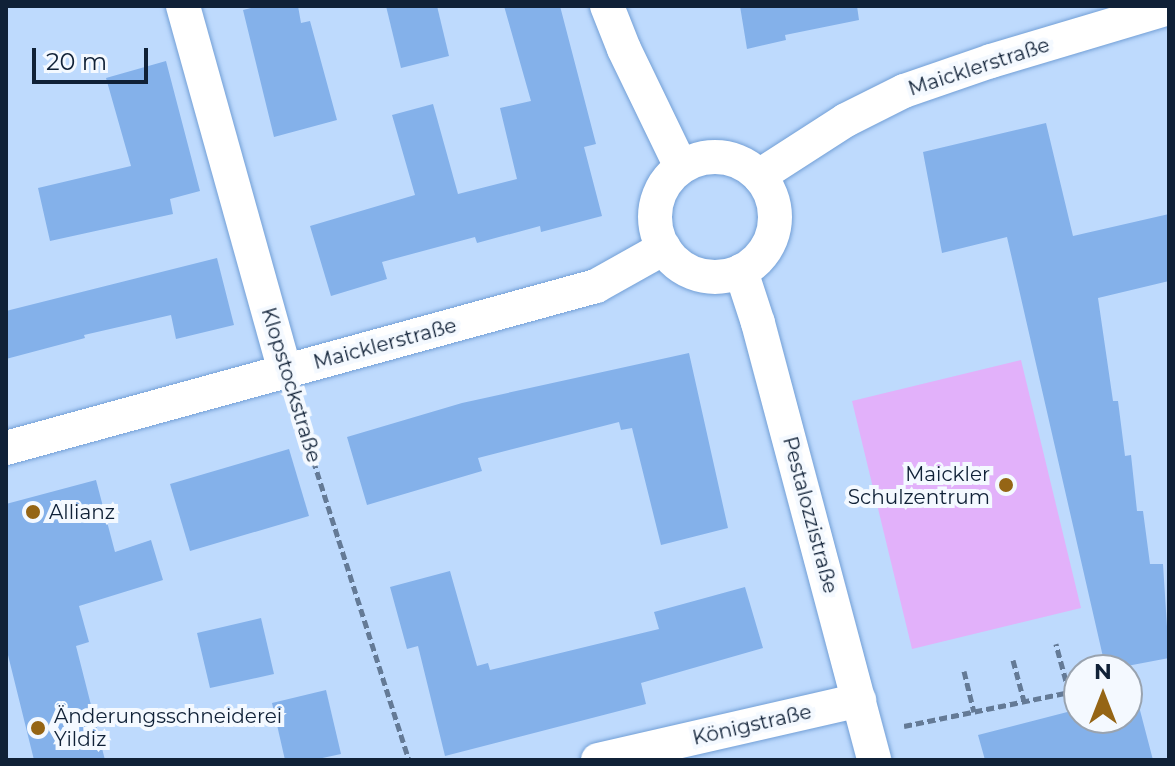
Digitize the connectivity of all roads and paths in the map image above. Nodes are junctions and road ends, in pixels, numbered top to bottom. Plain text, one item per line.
1 (183, 6) edge
2 (607, 6) edge
3 (1169, 8) edge
4 (681, 167) junction
5 (759, 176) junction
6 (664, 248) junction
7 (741, 271) junction
8 (285, 372) junction
9 (6, 448) edge
10 (1056, 644) dead end
11 (1013, 660) dead end
12 (964, 671) dead end
13 (859, 700) junction
14 (1024, 701) junction
15 (974, 712) junction
16 (904, 726) dead end
17 (409, 760) edge
18 (598, 760) edge
19 (874, 760) edge

1 - 8 street, Klopstockstraße
2 - 4 street
3 - 5 street, Maicklerstraße
4 - 5 street
4 - 6 street
5 - 7 street
6 - 7 street
6 - 8 street, Maicklerstraße
7 - 13 street, Pestalozzistraße
8 - 9 street, Maicklerstraße
8 - 17 path, Klopstockstraße
10 - 14 path
11 - 14 path
12 - 15 path
13 - 18 street, Königstraße
13 - 19 street, Pestalozzistraße
14 - 15 path
15 - 16 path

